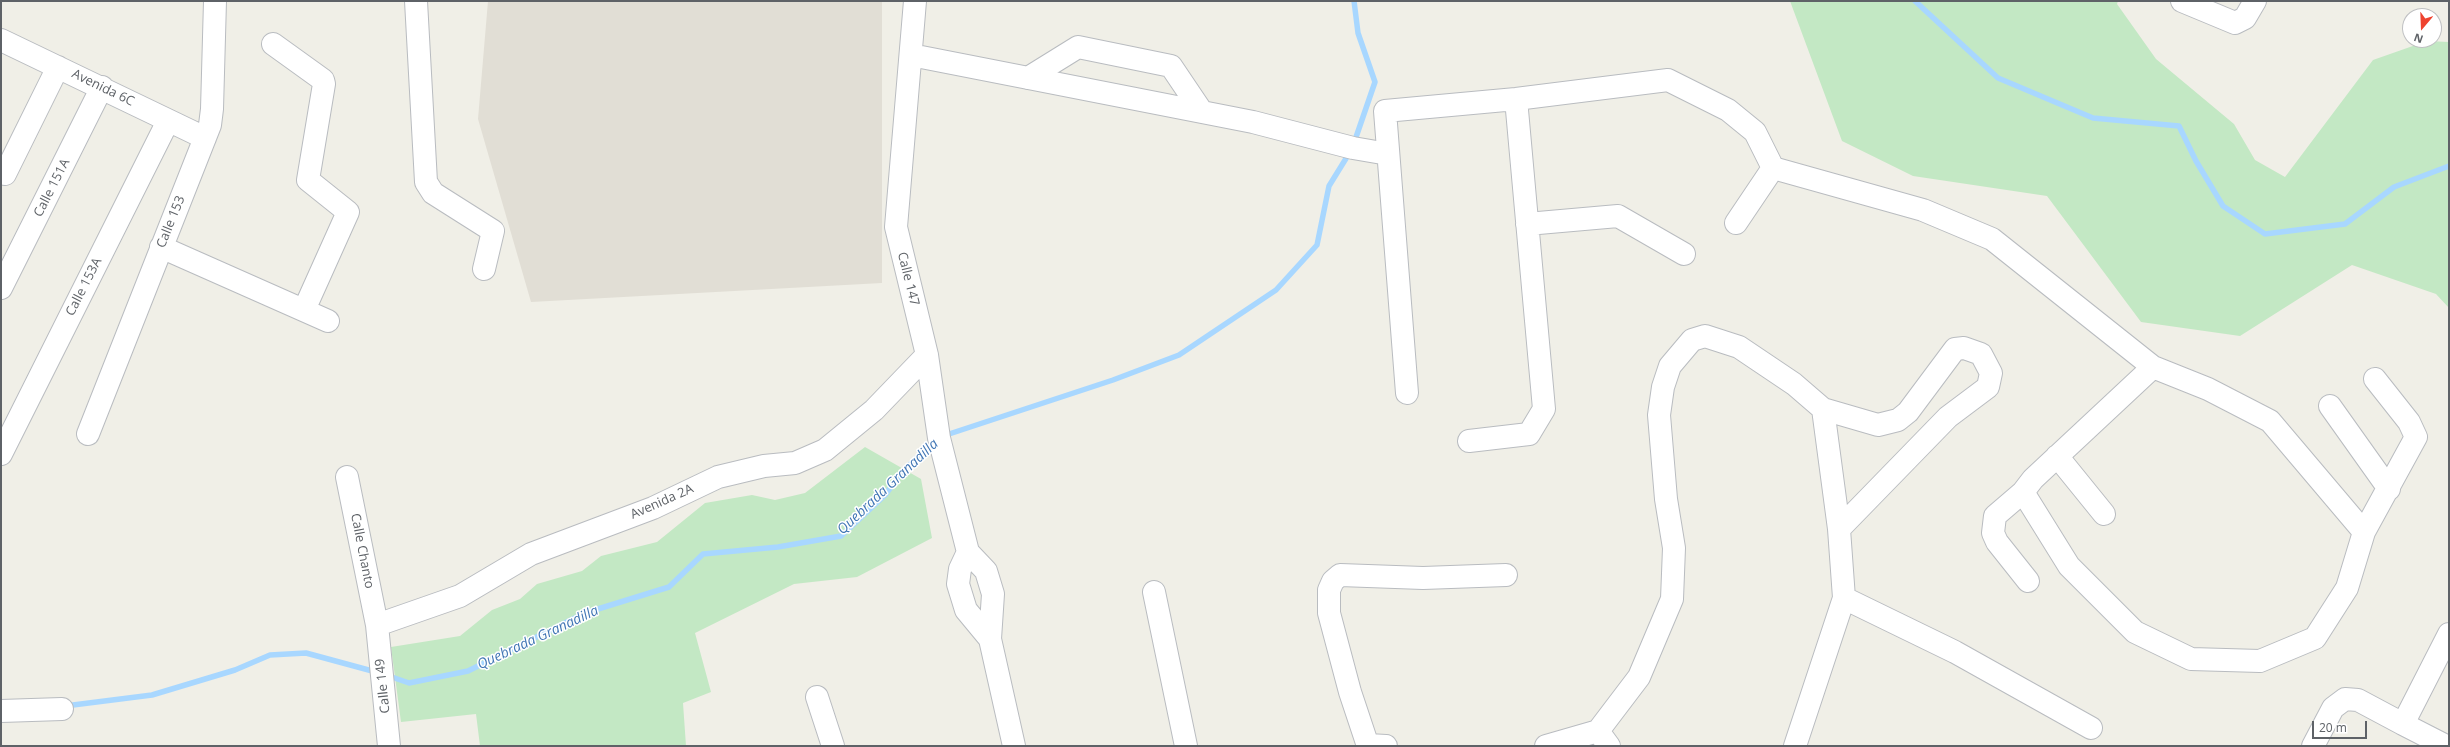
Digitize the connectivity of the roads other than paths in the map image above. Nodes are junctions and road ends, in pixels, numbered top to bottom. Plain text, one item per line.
1 (215, 1) edge
2 (416, 1) edge
3 (915, 1) edge
4 (2182, 1) edge
5 (2255, 1) edge
6 (2216, 8) edge
7 (1, 40) edge
8 (273, 44) dead end
9 (911, 55) junction
10 (58, 67) junction
11 (1028, 78) junction
12 (102, 88) junction
13 (1516, 98) junction
14 (1202, 112) junction
15 (168, 121) junction
16 (205, 138) junction
17 (1388, 154) junction
18 (1773, 168) junction
19 (5, 174) dead end
20 (1736, 223) dead end
21 (1528, 224) junction
22 (161, 247) junction
23 (1684, 254) dead end
24 (484, 269) dead end
25 (1, 288) edge
26 (304, 310) junction
27 (328, 321) dead end
28 (927, 355) junction
29 (2153, 367) junction
30 (2375, 380) dead end
31 (1407, 393) dead end
32 (2330, 406) dead end
33 (1824, 409) junction
34 (88, 434) dead end
35 (1469, 441) dead end
36 (1, 454) edge
37 (2057, 456) junction
38 (347, 477) dead end
39 (2389, 489) junction
40 (2023, 492) junction
41 (2104, 514) dead end
42 (1839, 529) junction
43 (2364, 532) junction
44 (968, 552) junction
45 (1506, 575) dead end
46 (2028, 581) dead end
47 (1154, 592) dead end
48 (1844, 598) junction
49 (377, 625) junction
50 (2449, 634) edge
51 (990, 639) junction
52 (817, 697) dead end
53 (62, 710) dead end
54 (1, 711) edge
55 (2403, 724) junction
56 (2091, 728) dead end
57 (1604, 738) edge
58 (389, 746) edge
59 (833, 746) edge
60 (1014, 746) edge
61 (1186, 746) edge
62 (1374, 746) edge
63 (1546, 746) edge
64 (1795, 746) edge
65 (2313, 746) edge
66 (2446, 746) edge

1 - 16 street, Calle 153
2 - 24 street
3 - 9 street, Calle 147
4 - 6 street
5 - 6 street
7 - 10 street, Avenida 6C
8 - 26 street
9 - 11 street
9 - 28 street, Calle 147
10 - 12 street, Avenida 6C
10 - 19 street
11 - 14 street
11 - 14 street
12 - 15 street, Avenida 6C
12 - 25 street, Calle 151A
13 - 17 street
13 - 18 street
13 - 21 street
14 - 17 street
15 - 16 street, Avenida 6C
15 - 36 street, Calle 153A
16 - 22 street, Calle 153
17 - 31 street
18 - 20 street
18 - 29 street
21 - 23 street
21 - 35 street
22 - 26 street
22 - 34 street, Calle 153
26 - 27 street
28 - 44 street, Calle 147
28 - 49 street, Avenida 2A
29 - 37 street
29 - 43 street
30 - 39 street
32 - 39 street
33 - 42 street
33 - 42 street
33 - 57 street
37 - 40 street
37 - 41 street
38 - 49 street, Calle Chanto
39 - 43 street
40 - 43 street
40 - 46 street
42 - 48 street
44 - 51 street
44 - 51 street
45 - 62 street
47 - 61 street
48 - 56 street
48 - 64 street
49 - 58 street, Calle 149
50 - 55 street
51 - 60 street
52 - 59 street
53 - 54 street
55 - 65 street
55 - 66 street
57 - 63 street

